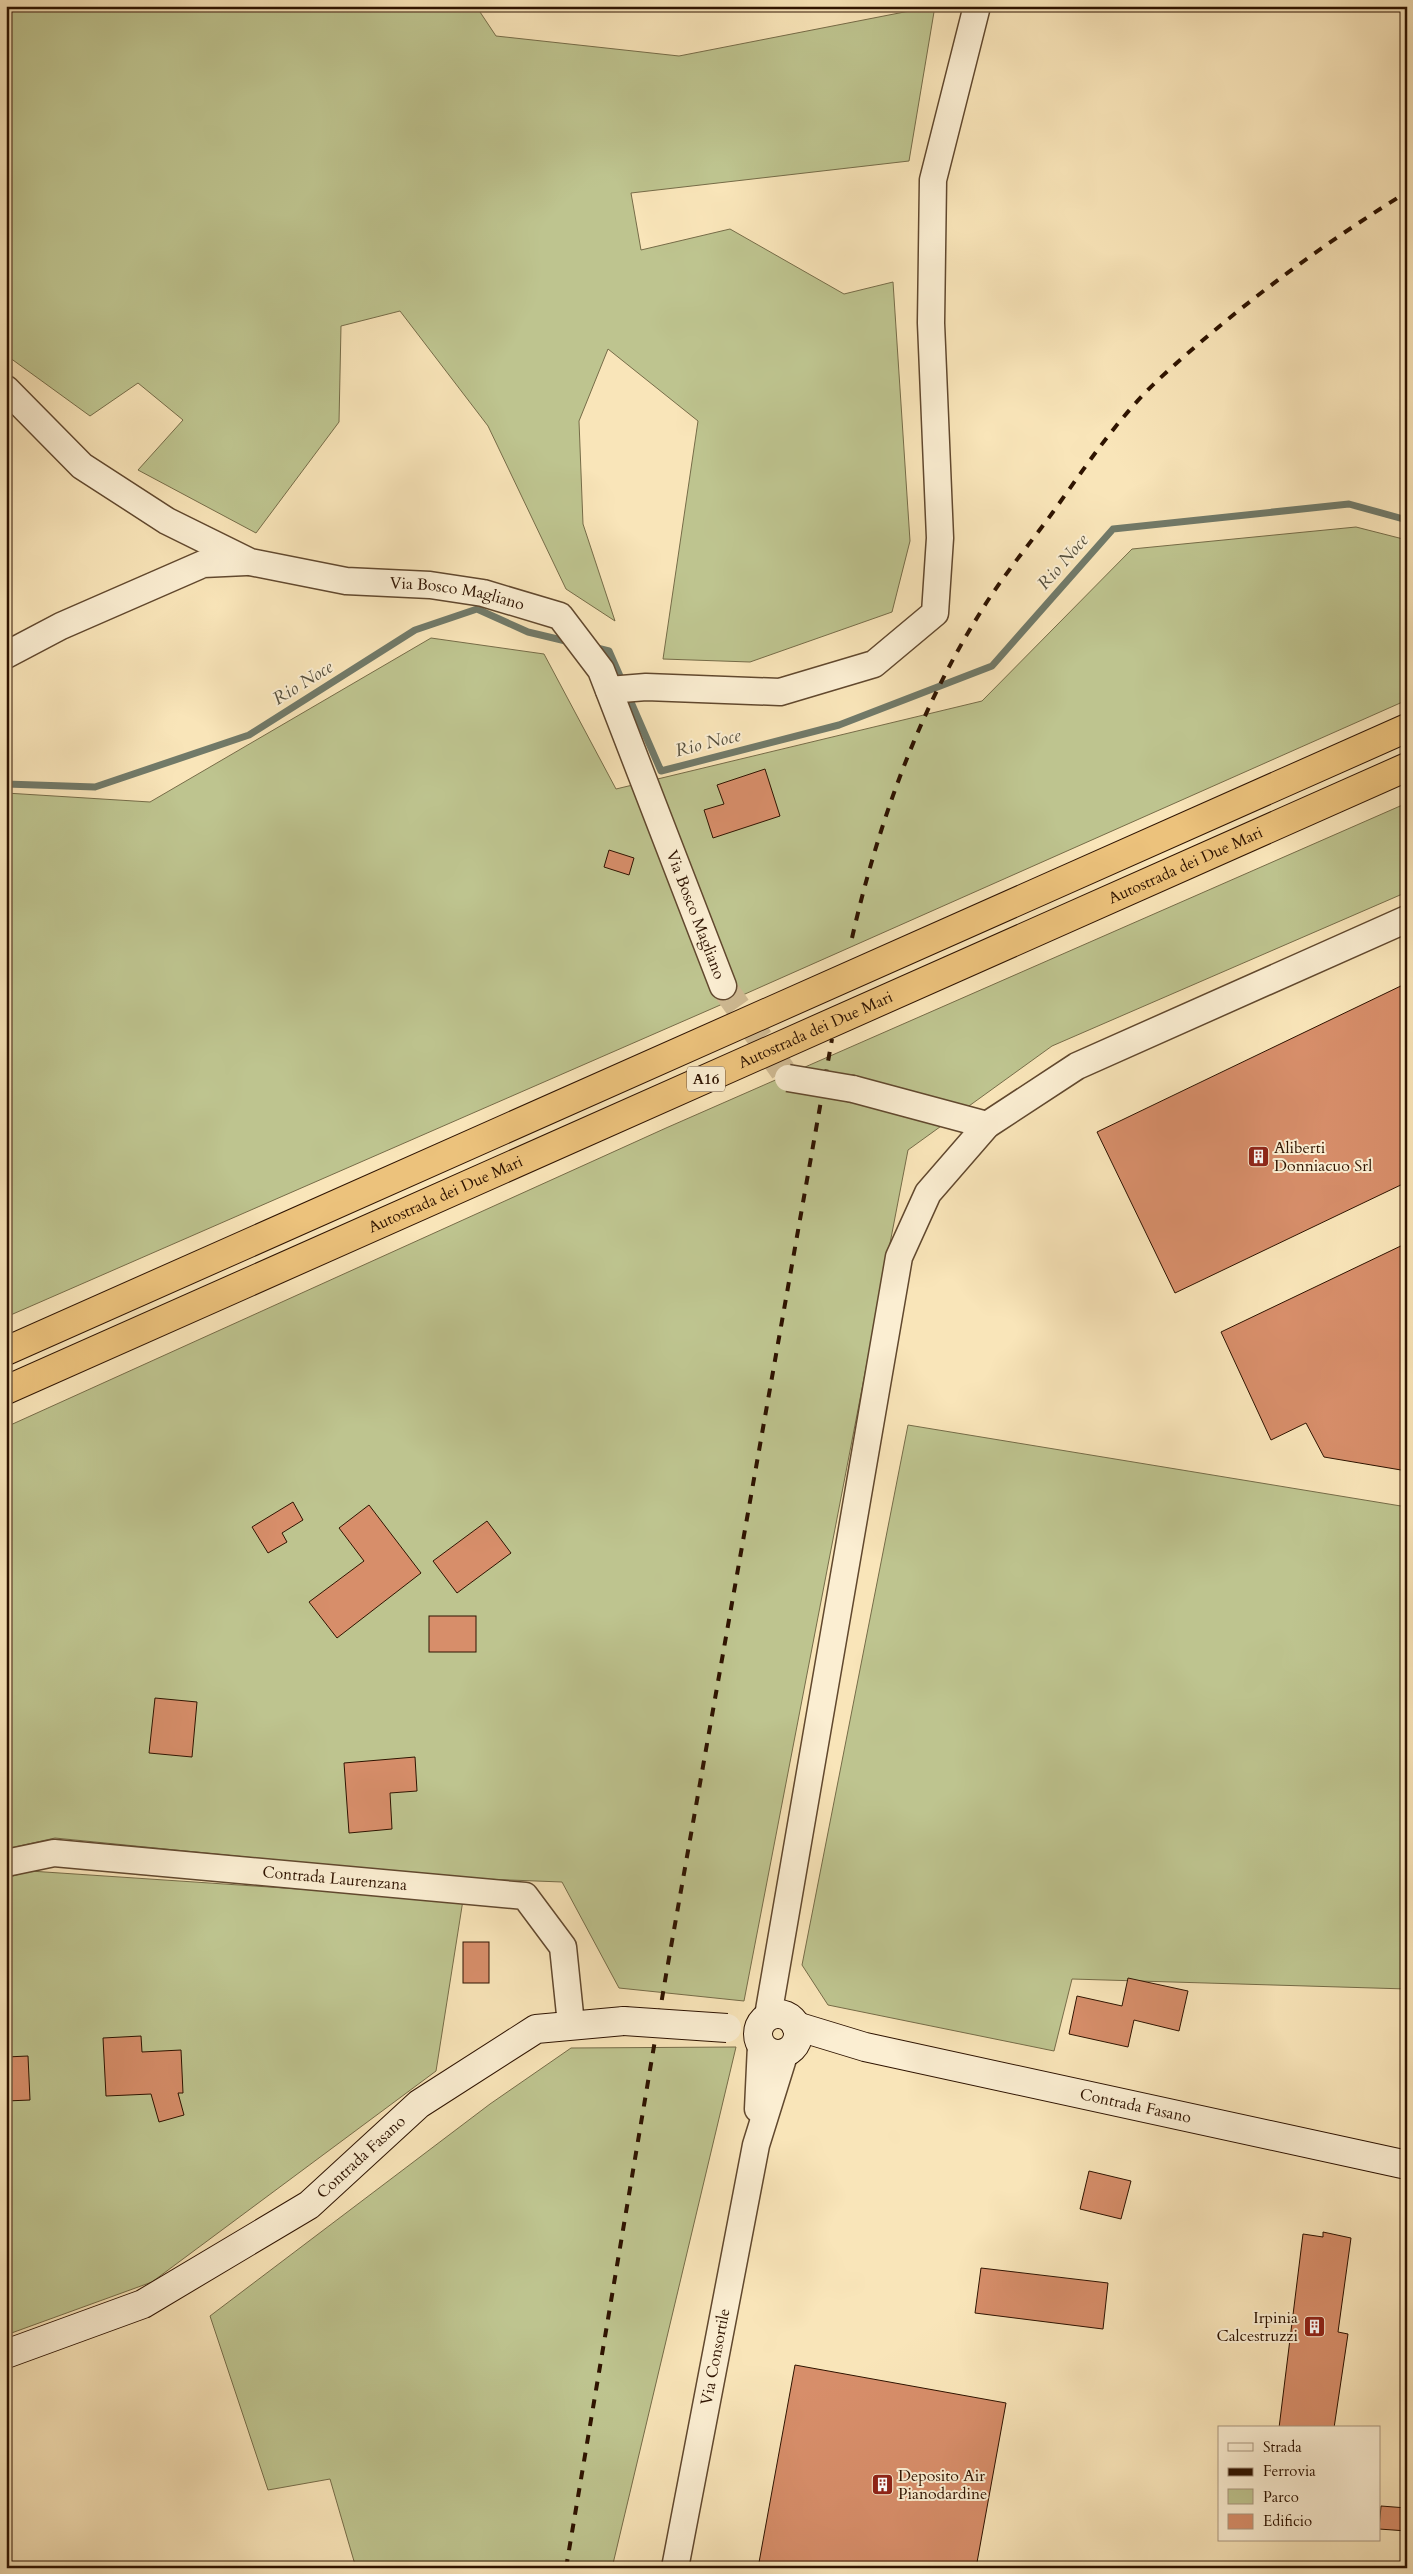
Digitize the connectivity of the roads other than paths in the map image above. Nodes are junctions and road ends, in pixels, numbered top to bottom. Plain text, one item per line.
1 (977, 6) edge
2 (6, 389) edge
3 (250, 562) junction
4 (6, 655) edge
5 (608, 690) junction
6 (1407, 728) edge
7 (1407, 767) edge
8 (1407, 919) edge
9 (723, 986) tunnel mouth
10 (788, 1078) dead end
11 (987, 1126) junction
12 (6, 1351) edge
13 (6, 1390) edge
14 (6, 1863) edge
15 (572, 2024) junction
16 (776, 2032) junction
17 (1407, 2165) edge
18 (6, 2354) edge
19 (675, 2568) edge

1 - 5 street
2 - 3 street, Via Bosco Magliano
3 - 4 street
3 - 5 street, Via Bosco Magliano
5 - 9 street, Via Bosco Magliano
6 - 12 highway, A16
7 - 13 highway, Autostrada dei Due Mari / A16
8 - 11 street, Via Consortile
10 - 11 street, bridge
11 - 16 street, Via Consortile
14 - 15 street, Contrada Laurenzana
15 - 16 main road, Contrada Fasano, bridge
15 - 18 main road, Contrada Fasano
16 - 17 main road, Contrada Fasano
16 - 19 street, Via Consortile

